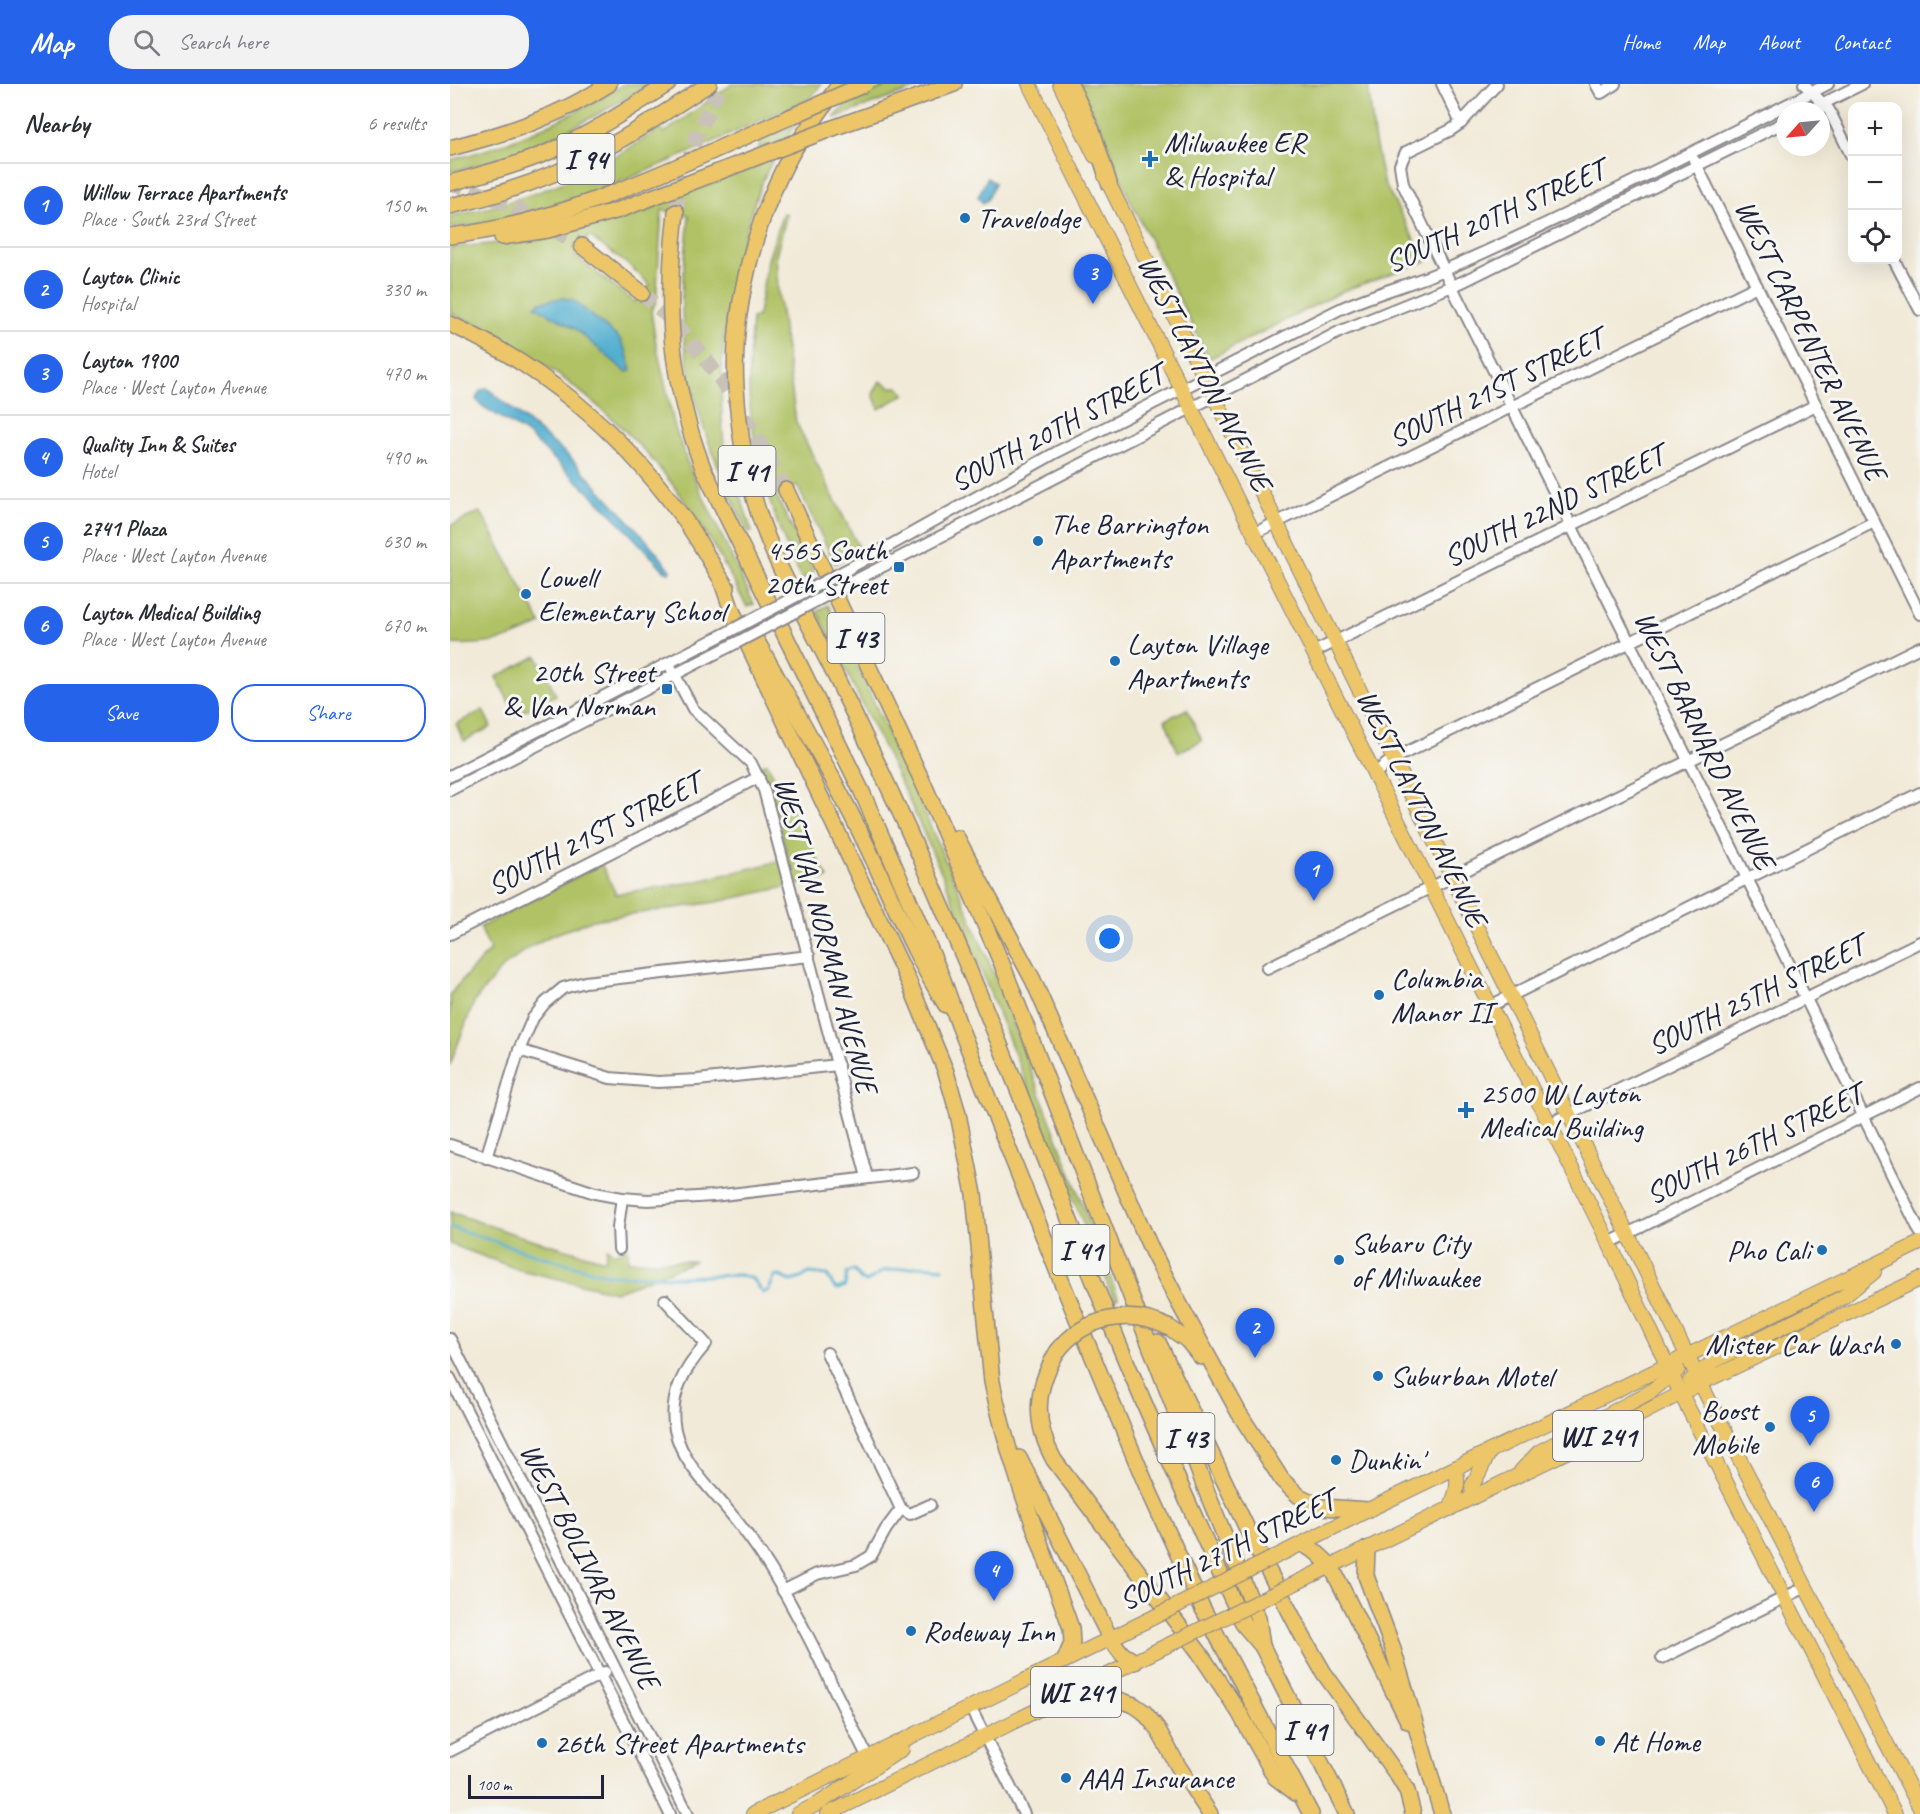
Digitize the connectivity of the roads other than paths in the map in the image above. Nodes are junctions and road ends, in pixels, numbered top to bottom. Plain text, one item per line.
1 (593, 84) edge
2 (609, 84) edge
3 (668, 84) edge
4 (709, 84) edge
5 (840, 84) edge
6 (865, 84) edge
7 (954, 84) edge
8 (1029, 84) edge
9 (1060, 84) edge
10 (1070, 84) edge
11 (1442, 84) edge
12 (1497, 84) edge
13 (1596, 84) edge
14 (1615, 84) edge
15 (1828, 84) edge
16 (1862, 84) edge
17 (1808, 88) edge
18 (1823, 102) edge
19 (1826, 102) edge
20 (1830, 112) edge
21 (1461, 123) junction
22 (1776, 126) edge
23 (502, 133) junction
24 (450, 148) edge
25 (1690, 152) junction
26 (1852, 156) edge
27 (1697, 166) junction
28 (450, 183) edge
29 (1108, 183) junction
30 (450, 206) edge
31 (676, 212) tunnel mouth
32 (456, 236) edge
33 (582, 246) tunnel mouth
34 (1896, 264) edge
35 (1444, 271) junction
36 (1451, 286) junction
37 (1758, 286) junction
38 (642, 293) tunnel mouth
39 (1920, 310) edge
40 (450, 324) edge
41 (1204, 377) junction
42 (1182, 388) junction
43 (1214, 397) junction
44 (1816, 405) junction
45 (1512, 407) junction
46 (1191, 408) junction
47 (786, 490) tunnel mouth
48 (1275, 522) junction
49 (1874, 522) junction
50 (1570, 525) junction
51 (1255, 532) junction
52 (908, 535) junction
53 (915, 549) junction
54 (722, 582) junction
55 (1920, 614) edge
56 (1335, 641) junction
57 (1630, 643) junction
58 (1920, 647) edge
59 (1314, 652) junction
60 (669, 664) junction
61 (675, 676) junction
62 (1393, 759) junction
63 (1689, 761) junction
64 (1374, 774) junction
65 (450, 776) edge
66 (759, 777) junction
67 (924, 787) junction
68 (450, 790) edge
69 (1920, 793) edge
70 (1452, 878) junction
71 (1748, 879) junction
72 (1432, 888) junction
73 (450, 934) edge
74 (1920, 942) edge
75 (809, 956) junction
76 (1267, 968) dead end
77 (1511, 996) junction
78 (1806, 998) junction
79 (1490, 1006) junction
80 (959, 1024) junction
81 (519, 1050) junction
82 (838, 1065) junction
83 (1920, 1088) edge
84 (1569, 1114) junction
85 (1864, 1116) junction
86 (1549, 1124) junction
87 (450, 1145) edge
88 (486, 1158) junction
89 (913, 1173) dead end
90 (867, 1177) junction
91 (621, 1198) junction
92 (1106, 1231) junction
93 (1920, 1232) edge
94 (1628, 1233) junction
95 (1609, 1243) junction
96 (1920, 1243) edge
97 (619, 1249) dead end
98 (1892, 1257) junction
99 (1920, 1279) edge
100 (665, 1300) dead end
101 (450, 1340) edge
102 (827, 1353) dead end
103 (1688, 1355) junction
104 (1670, 1371) junction
105 (467, 1373) junction
106 (1699, 1379) junction
107 (450, 1380) edge
108 (1224, 1388) junction
109 (1681, 1394) junction
110 (997, 1408) junction
111 (1490, 1451) junction
112 (1455, 1468) junction
113 (1516, 1477) junction
114 (1473, 1497) junction
115 (930, 1504) dead end
116 (901, 1509) junction
117 (1450, 1509) junction
118 (1368, 1510) junction
119 (541, 1522) junction
120 (526, 1530) junction
121 (1303, 1544) junction
122 (1367, 1549) junction
123 (1331, 1566) junction
124 (1806, 1587) junction
125 (783, 1591) junction
126 (1786, 1597) junction
127 (1110, 1638) junction
128 (1262, 1646) junction
129 (1662, 1658) dead end
130 (1065, 1660) junction
131 (1136, 1662) junction
132 (614, 1668) junction
133 (599, 1675) junction
134 (1058, 1701) junction
135 (970, 1707) junction
136 (943, 1720) junction
137 (984, 1735) junction
138 (450, 1750) edge
139 (868, 1758) junction
140 (1426, 1762) junction
141 (1178, 1766) junction
142 (669, 1776) junction
143 (654, 1784) junction
144 (1302, 1798) junction
145 (1920, 1808) edge
146 (670, 1814) edge
147 (688, 1814) edge
148 (753, 1814) edge
149 (798, 1814) edge
150 (828, 1814) edge
151 (1024, 1814) edge
152 (1200, 1814) edge
153 (1210, 1814) edge
154 (1311, 1814) edge
155 (1347, 1814) edge
156 (1413, 1814) edge
157 (1442, 1814) edge
158 (1895, 1814) edge

1 - 23 highway
2 - 23 highway
3 - 28 highway, I 94
4 - 30 highway, I 94
5 - 128 highway, I 41
6 - 32 highway, bridge
7 - 32 highway, bridge
8 - 42 main road, WEST LAYTON AVENUE
9 - 29 main road, WEST LAYTON AVENUE
10 - 29 highway
11 - 21 street
12 - 21 street, WEST BARNARD AVENUE
13 - 14 street
15 - 17 street, SOUTH 20TH STREET
16 - 19 street
17 - 18 street
17 - 25 street, SOUTH 20TH STREET
20 - 26 street
21 - 35 street, WEST BARNARD AVENUE
22 - 27 street, SOUTH 20TH STREET
23 - 24 highway
25 - 27 street, WEST CARPENTER AVENUE
25 - 35 street, SOUTH 20TH STREET
27 - 36 street, SOUTH 20TH STREET
27 - 37 street, WEST CARPENTER AVENUE
29 - 41 main road, WEST LAYTON AVENUE
31 - 80 highway, I 41
33 - 38 highway
34 - 39 street
35 - 36 street, WEST BARNARD AVENUE
35 - 41 street, SOUTH 20TH STREET
36 - 43 street, SOUTH 20TH STREET
36 - 45 street, WEST BARNARD AVENUE
37 - 44 street, WEST CARPENTER AVENUE
37 - 45 street, SOUTH 21ST STREET
40 - 54 highway
41 - 42 street, SOUTH 20TH STREET
41 - 43 main road, WEST LAYTON AVENUE
42 - 46 main road, WEST LAYTON AVENUE
42 - 52 street, SOUTH 20TH STREET
43 - 46 street, SOUTH 20TH STREET
43 - 48 main road, WEST LAYTON AVENUE
44 - 49 street, WEST CARPENTER AVENUE
44 - 50 street, SOUTH 22ND STREET
45 - 48 street, SOUTH 21ST STREET
45 - 50 street, WEST BARNARD AVENUE
46 - 51 main road, WEST LAYTON AVENUE
46 - 53 street, SOUTH 20TH STREET
47 - 67 highway, I 43
48 - 51 street, SOUTH 21ST STREET
48 - 56 main road, WEST LAYTON AVENUE
49 - 55 street, WEST CARPENTER AVENUE
49 - 57 street
50 - 56 street, SOUTH 22ND STREET
50 - 57 street, WEST BARNARD AVENUE
51 - 59 main road, WEST LAYTON AVENUE
52 - 53 street
52 - 60 street, SOUTH 20TH STREET, bridge
53 - 61 street, SOUTH 20TH STREET, bridge
54 - 80 highway
54 - 110 highway
56 - 59 street, SOUTH 22ND STREET
56 - 62 main road, WEST LAYTON AVENUE
57 - 62 street
57 - 63 street, WEST BARNARD AVENUE
58 - 63 street
59 - 64 main road, WEST LAYTON AVENUE
60 - 61 street, WEST VAN NORMAN AVENUE
60 - 65 street, SOUTH 20TH STREET
61 - 66 street, WEST VAN NORMAN AVENUE
61 - 68 street, SOUTH 20TH STREET
62 - 64 street
62 - 70 main road, WEST LAYTON AVENUE
63 - 70 street
63 - 71 street, WEST BARNARD AVENUE
64 - 72 main road, WEST LAYTON AVENUE
66 - 73 street, SOUTH 21ST STREET
66 - 75 street, WEST VAN NORMAN AVENUE
67 - 92 highway, I 43
67 - 108 highway
69 - 71 street
70 - 72 street
70 - 77 main road, WEST LAYTON AVENUE
71 - 77 street
71 - 78 street, WEST BARNARD AVENUE
72 - 76 street
72 - 79 main road, WEST LAYTON AVENUE
74 - 78 street, SOUTH 25TH STREET
75 - 81 street
75 - 82 street, WEST VAN NORMAN AVENUE
77 - 79 street
77 - 84 main road, WEST LAYTON AVENUE
78 - 84 street, SOUTH 25TH STREET
78 - 85 street, WEST BARNARD AVENUE
79 - 86 main road, WEST LAYTON AVENUE
80 - 144 highway, I 41
81 - 82 street
81 - 88 street
82 - 90 street, WEST VAN NORMAN AVENUE
83 - 85 street, SOUTH 26TH STREET
84 - 86 street, SOUTH 25TH STREET
84 - 94 main road, WEST LAYTON AVENUE
85 - 93 street, WEST BARNARD AVENUE
85 - 94 street, SOUTH 26TH STREET
86 - 95 main road, WEST LAYTON AVENUE
87 - 88 street
88 - 91 street
89 - 90 street
90 - 91 street
91 - 97 street
92 - 128 highway, I 43
92 - 156 highway
94 - 95 street, SOUTH 26TH STREET
94 - 103 main road, WEST LAYTON AVENUE
95 - 104 main road, WEST LAYTON AVENUE
96 - 98 main road, SOUTH 27TH STREET / WI 241
98 - 103 main road, SOUTH 27TH STREET / WI 241
98 - 106 main road
99 - 106 main road
100 - 125 street
101 - 105 street, WEST BOLIVAR AVENUE
102 - 116 street
103 - 104 main road, SOUTH 27TH STREET / WI 241
103 - 106 main road, WEST LAYTON AVENUE
104 - 109 main road, WEST LAYTON AVENUE
104 - 111 main road, SOUTH 27TH STREET / WI 241
104 - 113 main road
105 - 107 street
105 - 119 street, WEST BOLIVAR AVENUE
106 - 109 main road
106 - 124 main road, WEST LAYTON AVENUE
107 - 120 street, WEST BOLIVAR AVENUE
108 - 118 highway
108 - 144 highway, bridge
109 - 113 main road, SOUTH 27TH STREET / WI 241
109 - 126 main road, WEST LAYTON AVENUE
110 - 127 highway
110 - 130 highway
111 - 112 main road, SOUTH 27TH STREET / WI 241
111 - 114 main road
112 - 117 main road
112 - 118 main road, SOUTH 27TH STREET / WI 241
113 - 114 main road, SOUTH 27TH STREET / WI 241
114 - 117 main road, SOUTH 27TH STREET / WI 241
115 - 116 street
116 - 125 street
117 - 122 main road, SOUTH 27TH STREET / WI 241
118 - 121 main road, SOUTH 27TH STREET / WI 241
119 - 120 street
119 - 132 street, WEST BOLIVAR AVENUE
120 - 133 street, WEST BOLIVAR AVENUE
121 - 123 highway
121 - 127 main road, SOUTH 27TH STREET / WI 241, bridge
122 - 123 main road, SOUTH 27TH STREET / WI 241
122 - 140 highway
123 - 131 main road, SOUTH 27TH STREET / WI 241, bridge
123 - 140 highway
124 - 126 street
124 - 145 main road, WEST LAYTON AVENUE
125 - 139 street
126 - 129 street
126 - 158 main road, WEST LAYTON AVENUE
127 - 130 main road, SOUTH 27TH STREET / WI 241
127 - 131 highway
128 - 155 highway, I 41
130 - 135 main road, SOUTH 27TH STREET / WI 241
131 - 134 main road, SOUTH 27TH STREET / WI 241
132 - 133 street
132 - 142 street, WEST BOLIVAR AVENUE
133 - 138 street
133 - 143 street, WEST BOLIVAR AVENUE
134 - 137 main road, SOUTH 27TH STREET / WI 241
134 - 141 highway
135 - 136 main road, SOUTH 27TH STREET / WI 241
135 - 137 street
136 - 139 main road, SOUTH 27TH STREET / WI 241
136 - 149 main road
137 - 150 main road, SOUTH 27TH STREET / WI 241
137 - 151 street
139 - 148 main road, SOUTH 27TH STREET / WI 241
140 - 157 highway
141 - 152 highway
141 - 153 highway
142 - 143 street
142 - 147 street, WEST BOLIVAR AVENUE
143 - 146 street, WEST BOLIVAR AVENUE
144 - 154 highway, I 41

